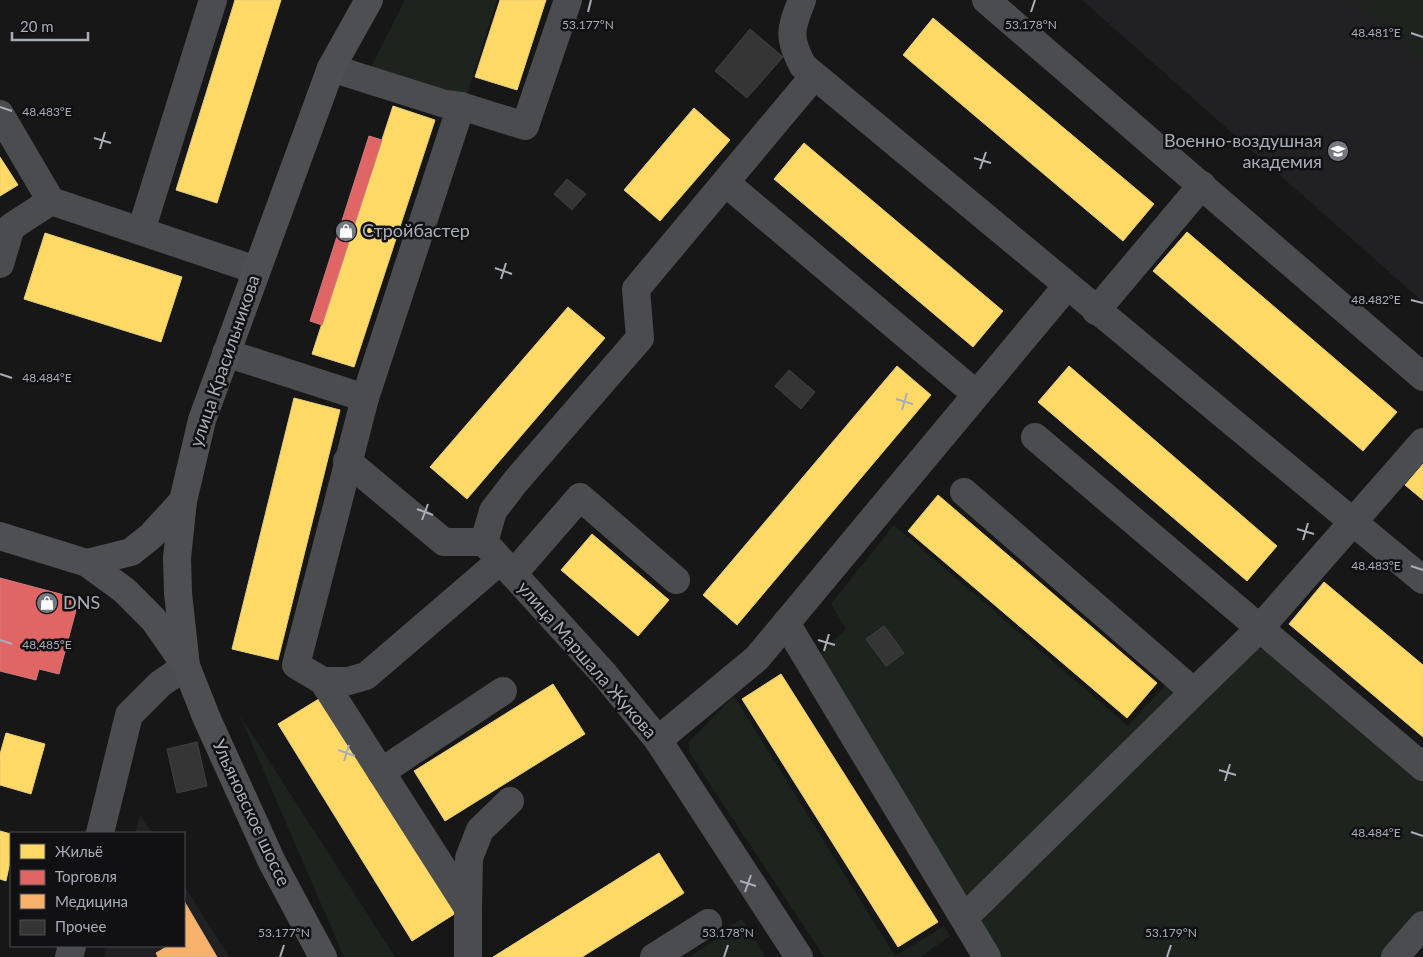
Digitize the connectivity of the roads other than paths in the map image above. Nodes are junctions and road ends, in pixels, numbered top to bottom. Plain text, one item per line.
1 (213, 0) edge
2 (370, 0) edge
3 (568, 0) edge
4 (802, 0) edge
5 (986, 0) edge
6 (331, 68) junction
7 (814, 76) junction
8 (461, 106) junction
9 (0, 114) edge
10 (726, 183) junction
11 (1202, 185) junction
12 (51, 201) junction
13 (141, 230) junction
14 (0, 264) edge
15 (256, 270) junction
16 (1067, 286) junction
17 (1096, 312) junction
18 (226, 353) junction
19 (1423, 377) edge
20 (976, 394) junction
21 (364, 398) junction
22 (1035, 437) dead end
23 (1423, 442) edge
24 (347, 461) junction
25 (964, 492) dead end
26 (183, 501) junction
27 (1354, 521) junction
28 (0, 536) edge
29 (499, 559) junction
30 (88, 563) junction
31 (676, 580) dead end
32 (1423, 580) edge
33 (786, 623) junction
34 (1260, 628) junction
35 (186, 666) junction
36 (323, 681) junction
37 (503, 691) dead end
38 (1194, 692) junction
39 (658, 740) junction
40 (1423, 767) edge
41 (381, 772) junction
42 (510, 801) dead end
43 (100, 832) edge
44 (468, 908) junction
45 (964, 918) junction
46 (708, 923) dead end
47 (1423, 925) edge
48 (324, 957) edge
49 (468, 957) edge
50 (654, 957) edge
51 (800, 957) edge
52 (987, 957) edge
53 (1395, 957) edge

1 - 13 street
2 - 6 main road, улица Красильникова
3 - 8 street
4 - 7 street
5 - 11 street
6 - 8 street
6 - 15 main road, улица Красильникова
7 - 10 street
7 - 16 street
8 - 21 street
9 - 12 street
10 - 20 street
10 - 29 street
11 - 17 street
11 - 19 street
12 - 13 street
12 - 14 street
13 - 15 street
15 - 18 main road, улица Красильникова
16 - 17 street
16 - 20 street
17 - 27 street
18 - 21 street
18 - 26 main road, улица Красильникова
20 - 33 street
21 - 24 street
22 - 34 street
23 - 27 street
24 - 29 street
24 - 36 street
25 - 38 street
26 - 30 main road
26 - 35 main road, улица Красильникова
27 - 32 street
27 - 34 street
28 - 30 main road
29 - 31 street
29 - 36 street
29 - 39 street, улица Маршала Жукова
30 - 35 main road
33 - 39 street
33 - 45 street
34 - 38 street
34 - 40 street
35 - 43 street
35 - 48 main road, Ульяновское шоссе
36 - 41 street
37 - 41 street
38 - 45 street
39 - 51 street, улица Маршала Жукова
41 - 44 street
42 - 44 street
44 - 49 street
45 - 52 street
46 - 50 street
47 - 53 street

